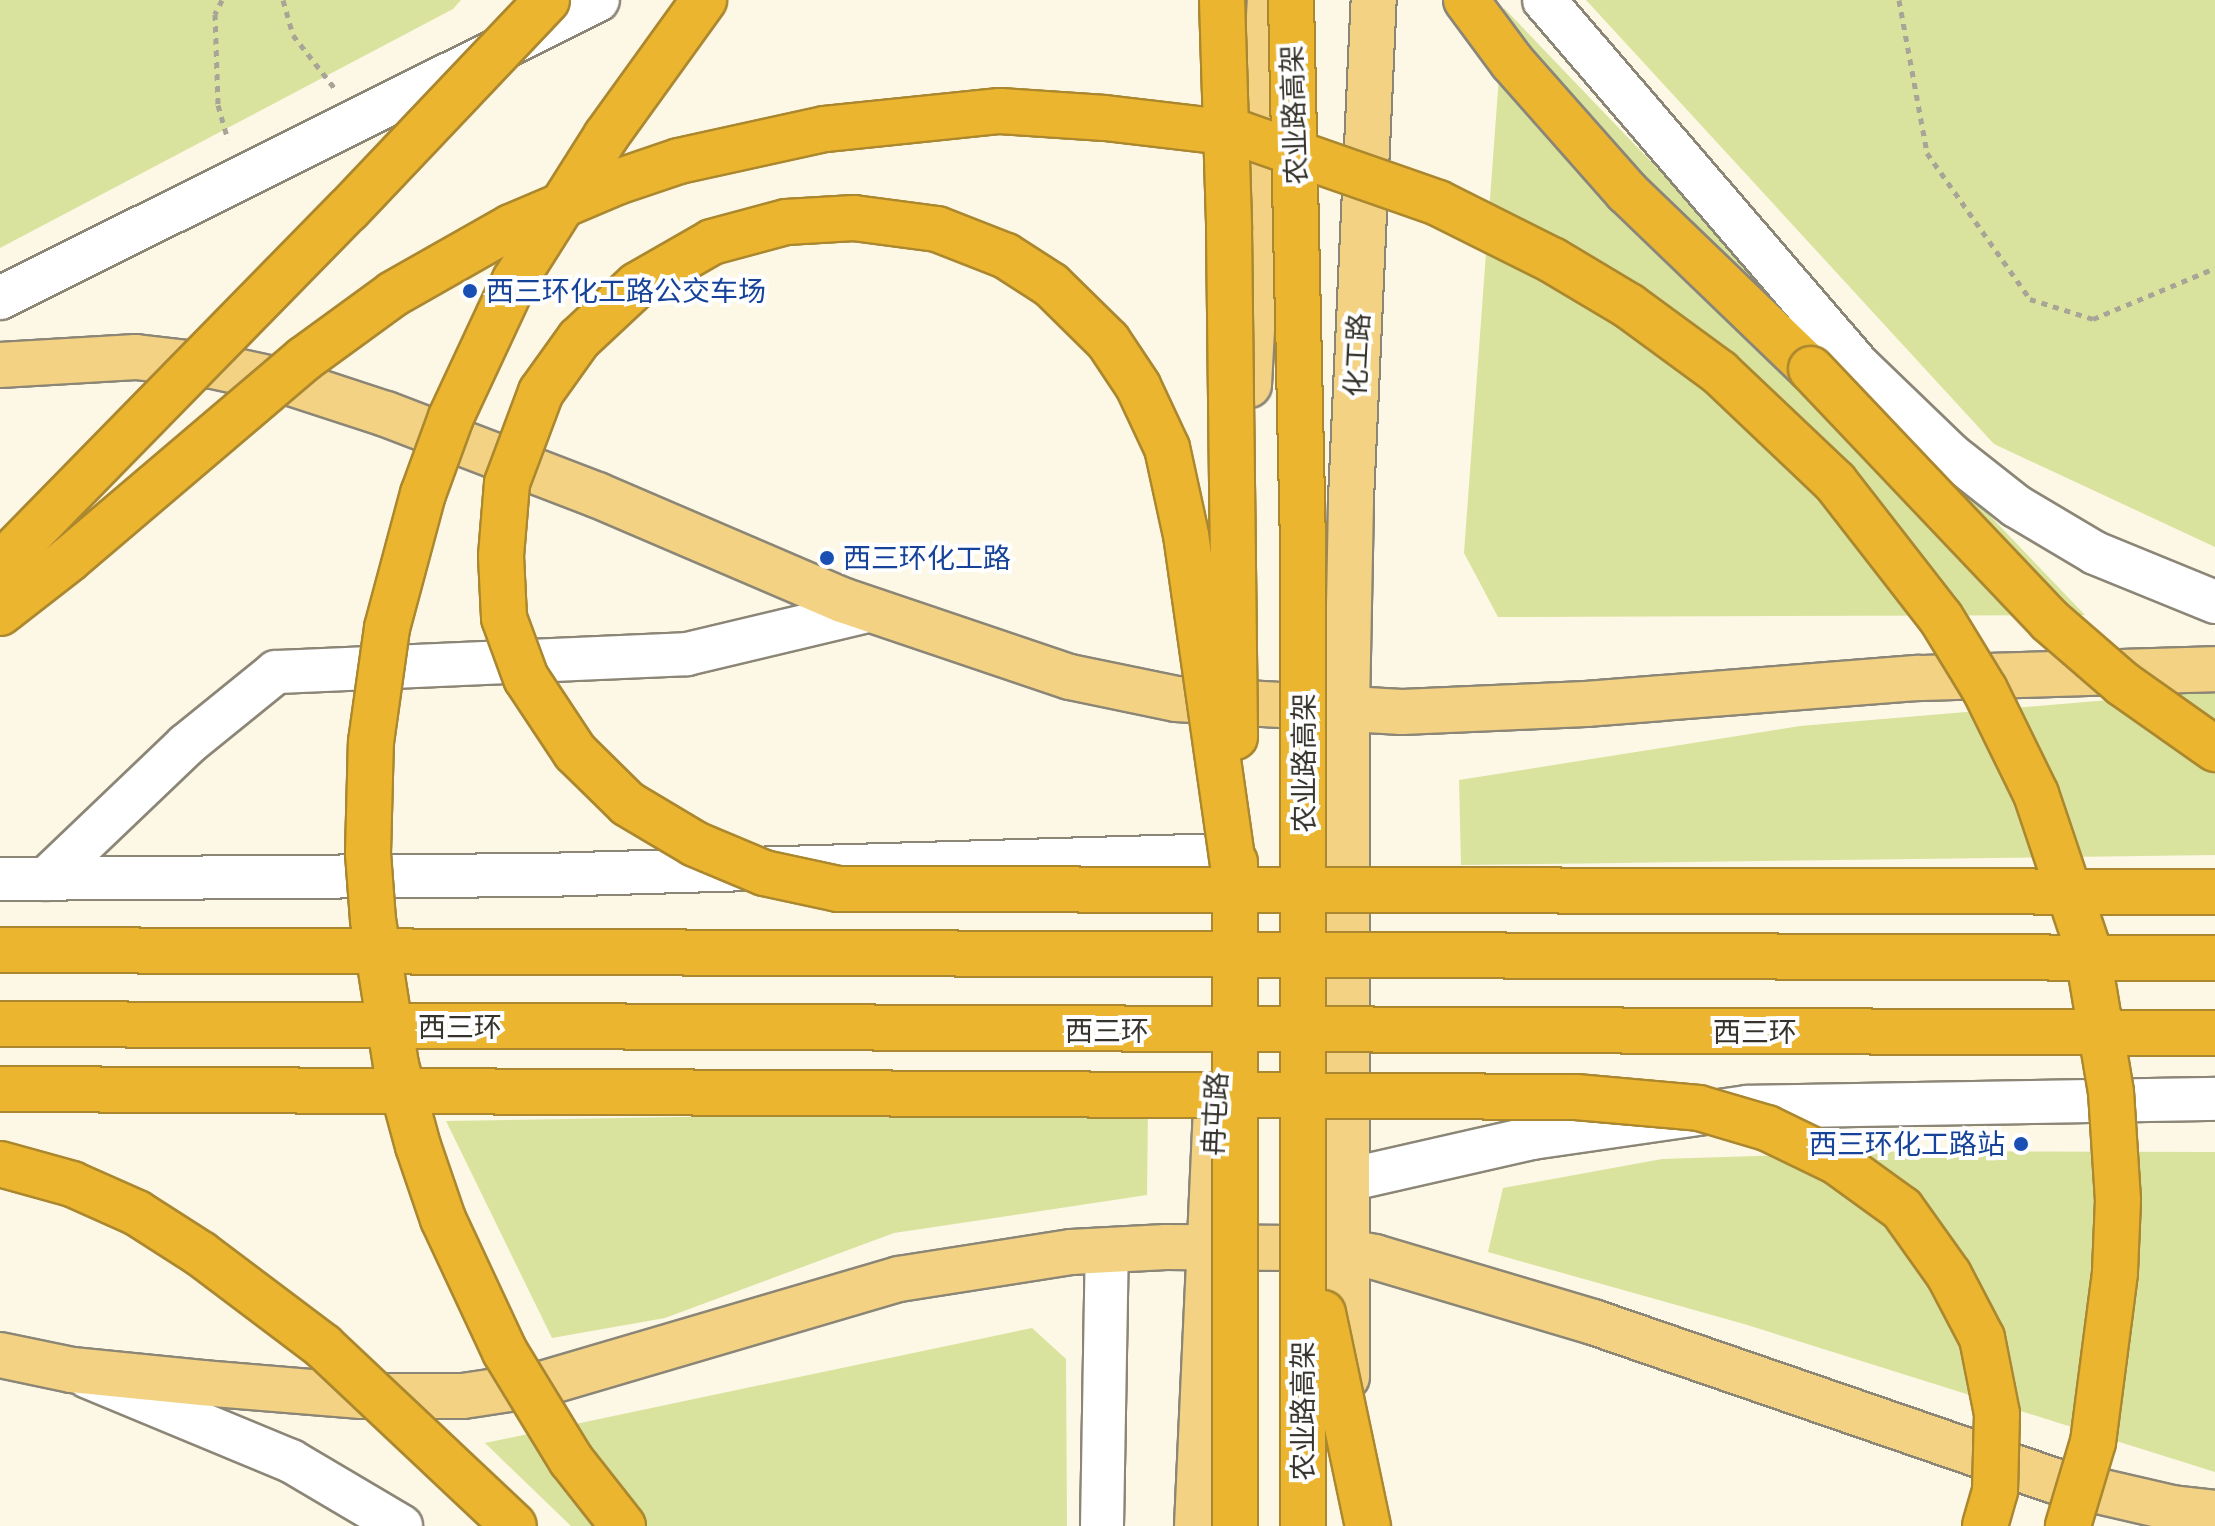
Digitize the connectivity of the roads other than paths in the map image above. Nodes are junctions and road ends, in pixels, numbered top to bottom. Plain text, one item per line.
1 (547, 0) edge
2 (598, 0) edge
3 (704, 0) edge
4 (1222, 0) edge
5 (1270, 0) edge
6 (1291, 0) edge
7 (1374, 0) edge
8 (1466, 0) edge
9 (1544, 0) edge
10 (0, 298) edge
11 (0, 365) edge
12 (0, 565) edge
13 (2215, 602) edge
14 (871, 610) junction
15 (0, 613) edge
16 (2215, 669) edge
17 (1234, 703) junction
18 (1347, 709) junction
19 (2215, 749) edge
20 (1231, 867) junction
21 (0, 879) edge
22 (46, 879) junction
23 (2215, 892) edge
24 (0, 950) edge
25 (2215, 958) edge
26 (0, 1024) edge
27 (2215, 1033) edge
28 (0, 1089) edge
29 (2215, 1099) edge
30 (1304, 1149) junction
31 (0, 1164) edge
32 (1347, 1180) junction
33 (1209, 1247) junction
34 (1107, 1250) junction
35 (1347, 1252) junction
36 (0, 1355) edge
37 (72, 1370) junction
38 (2215, 1513) edge
39 (401, 1526) edge
40 (514, 1526) edge
41 (623, 1526) edge
42 (1102, 1526) edge
43 (1197, 1526) edge
44 (1235, 1526) edge
45 (1303, 1526) edge
46 (1347, 1526) edge
47 (1368, 1526) edge
48 (1985, 1526) edge
49 (2068, 1526) edge

1 - 12 highway, bridge
2 - 10 street
3 - 41 highway, bridge
4 - 20 highway, bridge
5 - 17 main road
6 - 30 highway, 农业路高架, bridge
7 - 18 main road, 化工路
8 - 19 highway, bridge
9 - 13 street
11 - 14 main road
14 - 17 main road
14 - 22 street
15 - 49 highway, bridge
16 - 18 main road
17 - 18 main road
17 - 20 main road, 冉屯路
18 - 32 main road
20 - 22 street
20 - 23 highway, bridge
20 - 33 main road, 冉屯路
20 - 44 highway, bridge
21 - 22 street
24 - 25 highway, bridge
26 - 27 highway, 西三环, bridge
28 - 48 highway, bridge
29 - 32 street
30 - 45 highway, 农业路高架, bridge
30 - 47 highway, bridge
31 - 40 highway, bridge
32 - 35 main road
33 - 34 main road
33 - 35 main road
33 - 43 main road, 冉屯路
34 - 37 main road
34 - 42 street
35 - 38 main road
35 - 46 main road
36 - 37 main road
37 - 39 street

